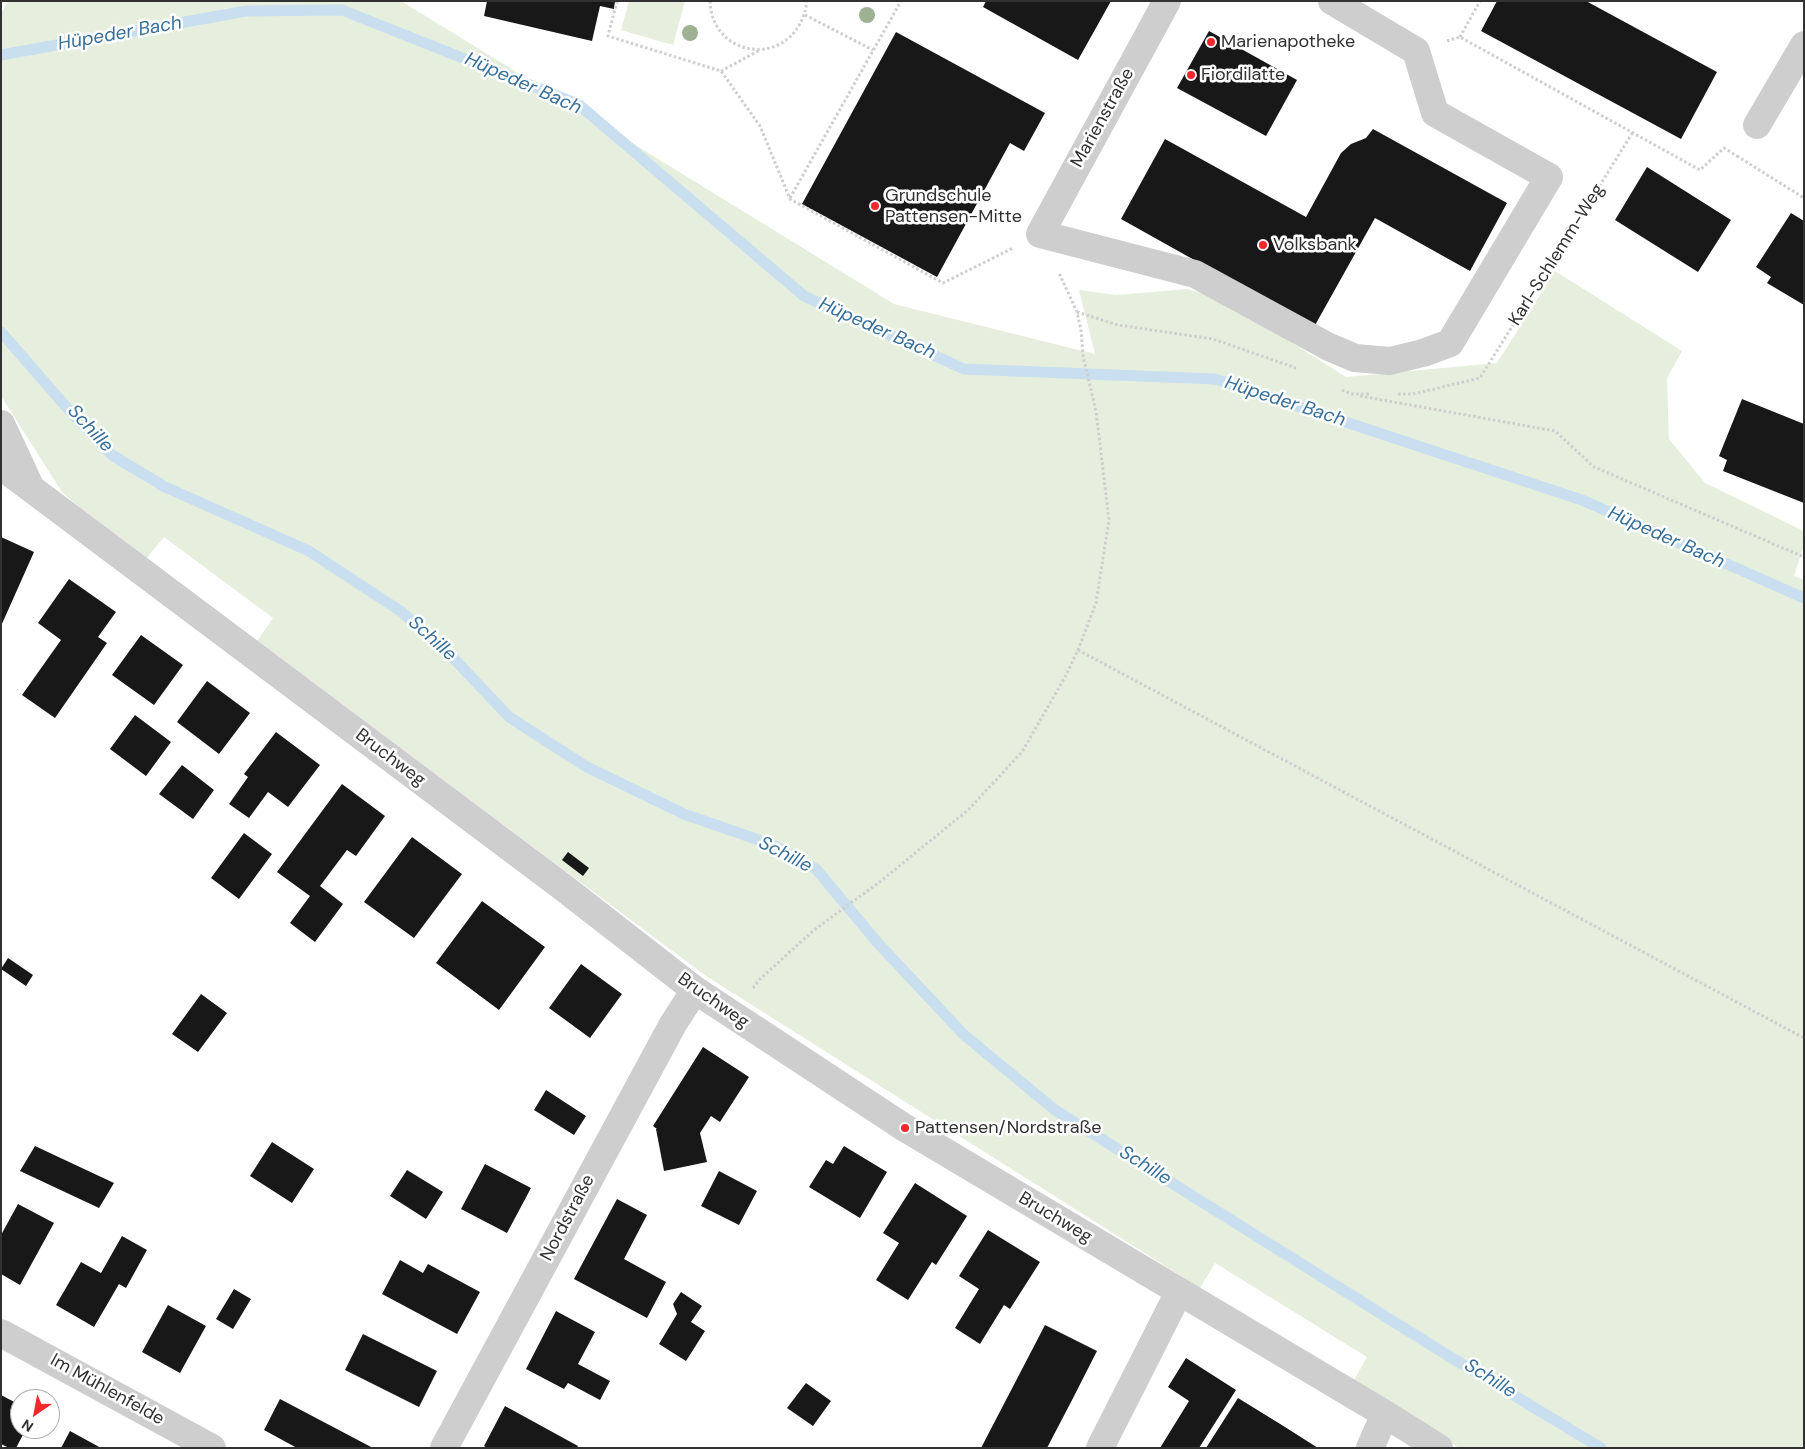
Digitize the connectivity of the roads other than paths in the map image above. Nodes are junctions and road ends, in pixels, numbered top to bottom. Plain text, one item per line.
1 (1167, 1) edge
2 (1332, 1) edge
3 (1804, 46) edge
4 (1757, 125) road end
5 (1, 424) edge
6 (1, 466) edge
7 (32, 490) junction
8 (695, 990) junction
9 (1179, 1292) junction
10 (1, 1333) edge
11 (1385, 1414) junction
12 (212, 1448) edge
13 (444, 1448) edge
14 (1100, 1448) edge
15 (1370, 1448) edge
16 (1438, 1448) edge

1 - 2 street, Marienstraße
3 - 4 street
5 - 7 street, Bruchweg
6 - 7 street, Bruchweg
7 - 8 street, Bruchweg
8 - 9 street, Bruchweg
8 - 13 street, Nordstraße
9 - 11 street, Bruchweg
9 - 14 street
10 - 12 street, Im Mühlenfelde
11 - 15 street
11 - 16 street, Bruchweg

